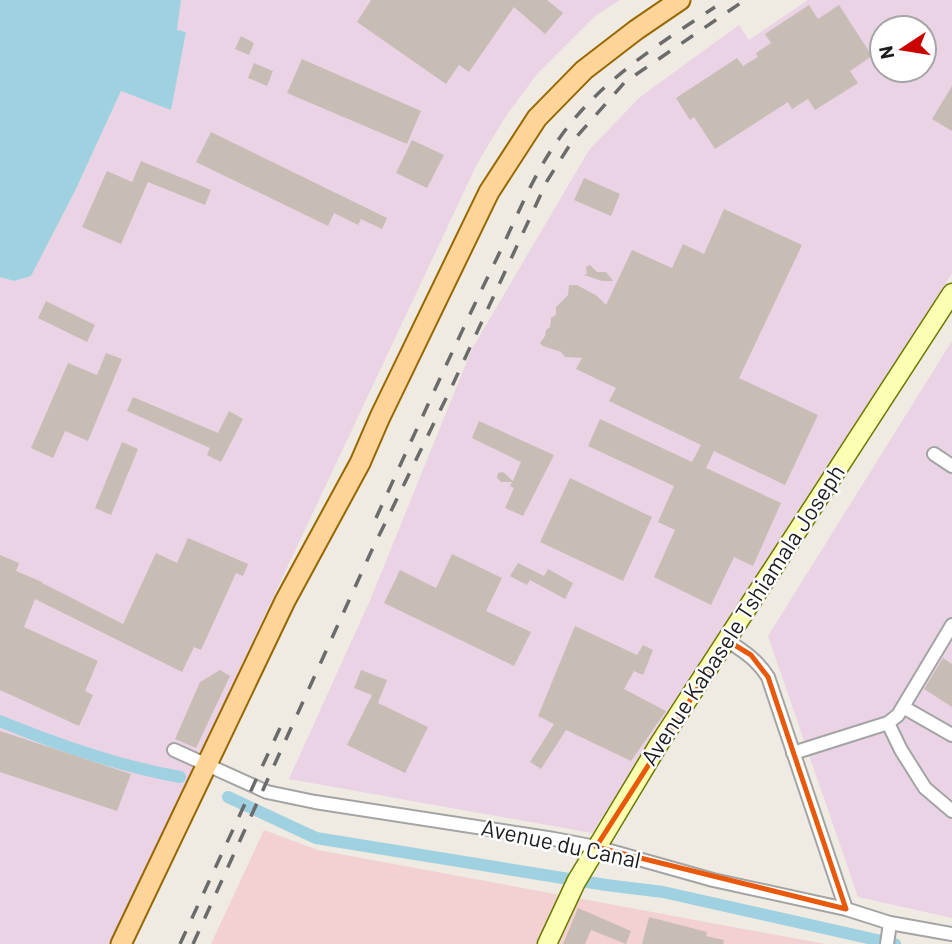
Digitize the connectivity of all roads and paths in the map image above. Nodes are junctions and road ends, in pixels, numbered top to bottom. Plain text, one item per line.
1 (680, 0) edge
2 (952, 293) edge
3 (934, 454) dead end
4 (952, 466) edge
5 (952, 625) edge
6 (728, 641) junction
7 (903, 707) junction
8 (888, 723) junction
9 (952, 736) edge
10 (174, 750) dead end
11 (793, 753) junction
12 (206, 769) junction
13 (952, 811) edge
14 (596, 847) junction
15 (846, 909) junction
16 (889, 933) edge
17 (952, 934) edge
18 (121, 944) edge
19 (547, 944) edge

1 - 12 main road
2 - 6 main road, Avenue Kabasele Tshiamala Joseph
3 - 4 street
5 - 7 street
6 - 11 street
6 - 14 main road, Avenue Kabasele Tshiamala Joseph
7 - 8 street
7 - 9 street
8 - 11 street
8 - 13 street
10 - 12 street, Avenue du Canal
11 - 15 street
12 - 14 street, Avenue du Canal
12 - 18 main road
14 - 15 street, Avenue du Canal
14 - 19 main road, Avenue Kabasele Tshiamala Joseph
15 - 16 street, Avenue du Canal
16 - 17 street, Avenue du Canal

